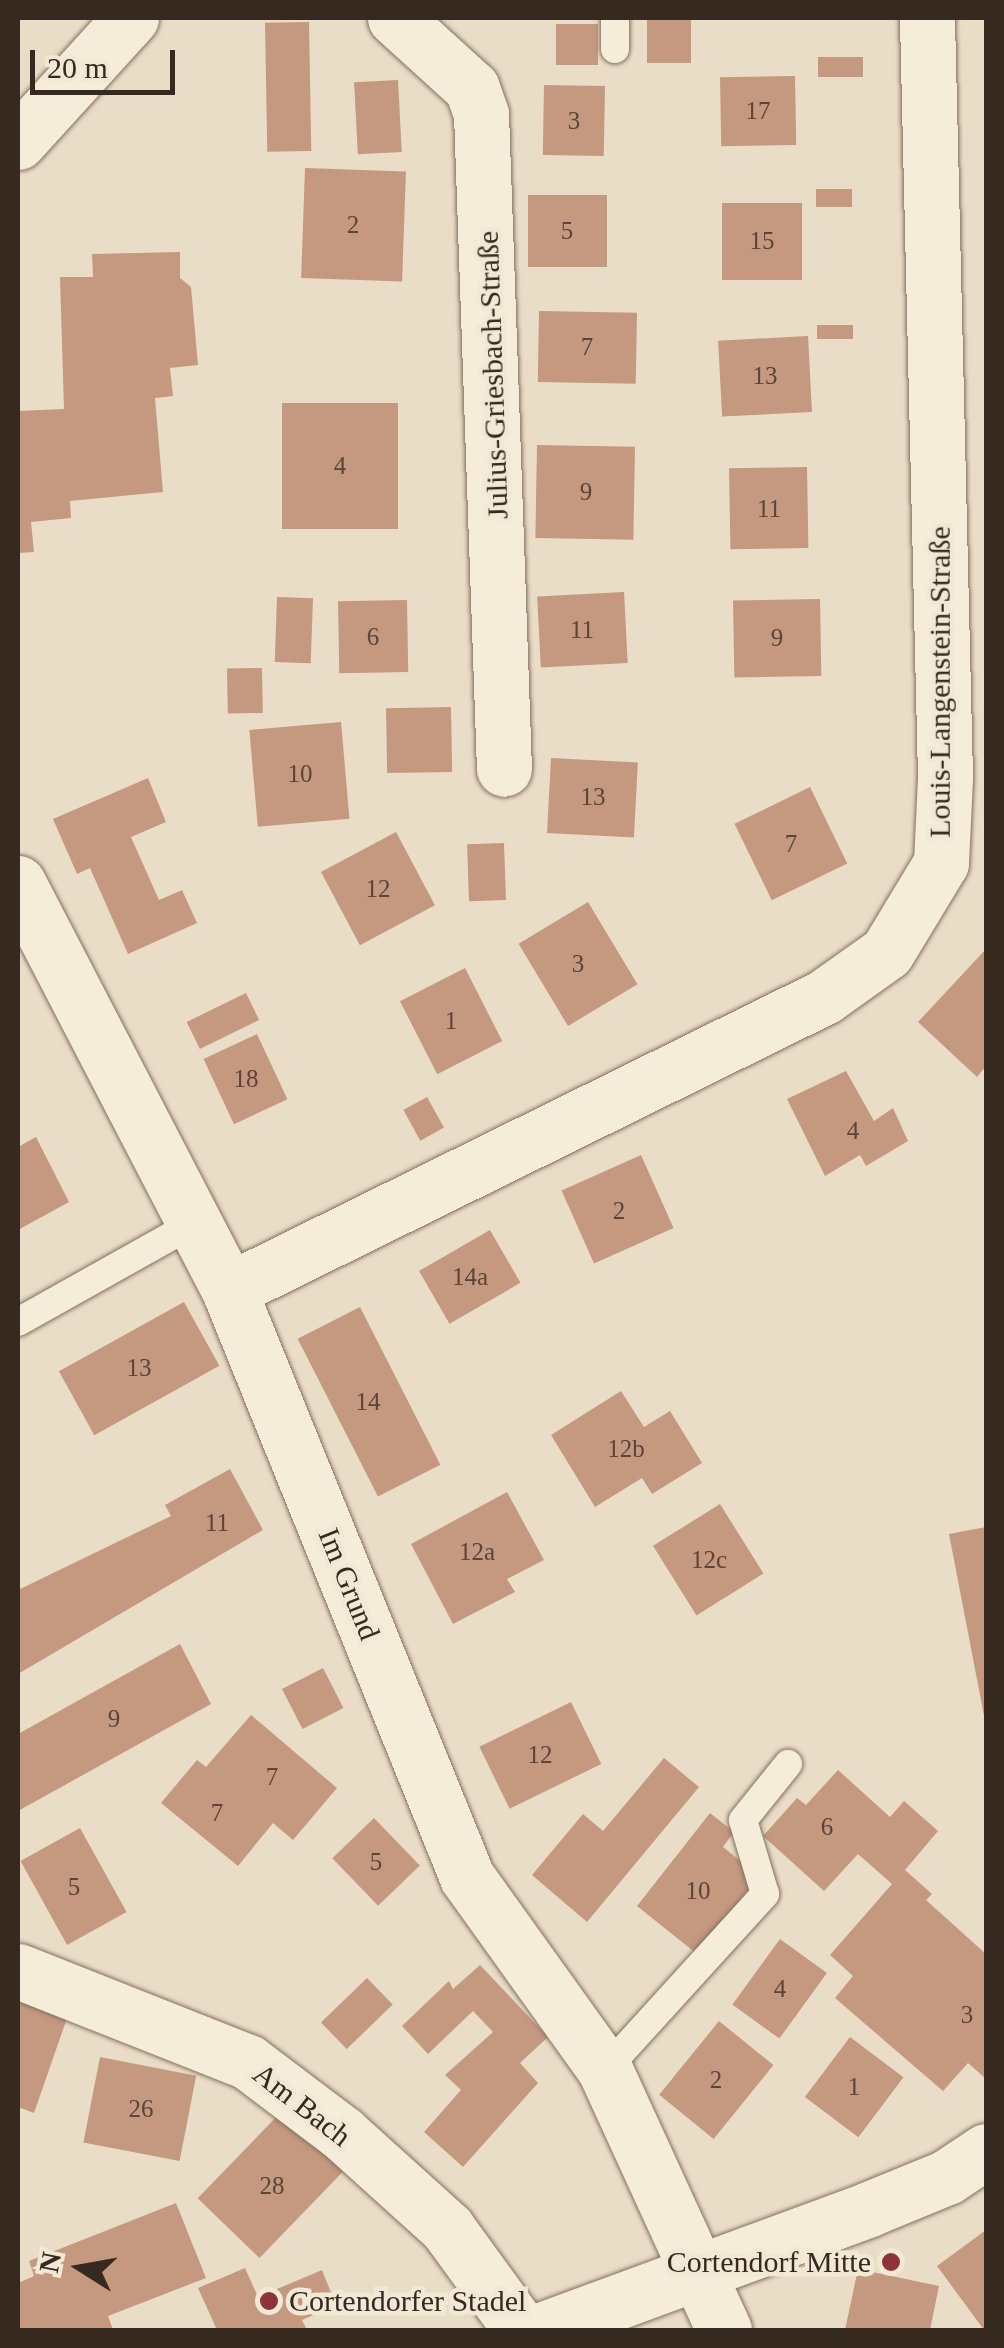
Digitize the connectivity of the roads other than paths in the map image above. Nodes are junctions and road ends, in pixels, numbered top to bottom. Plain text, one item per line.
1 (131, 18) edge
2 (395, 18) edge
3 (615, 18) edge
4 (927, 18) edge
5 (615, 49) dead end
6 (18, 142) edge
7 (504, 769) dead end
8 (18, 884) edge
9 (198, 1221) junction
10 (229, 1290) junction
11 (18, 1322) edge
12 (788, 1764) dead end
13 (18, 1970) edge
14 (605, 2070) junction
15 (986, 2150) edge
16 (701, 2271) junction
17 (521, 2330) edge
18 (541, 2330) edge
19 (724, 2330) edge

1 - 6 street
2 - 7 street, Julius-Griesbach-Straße
3 - 5 lane
4 - 10 street, Louis-Langenstein-Straße
8 - 9 street, Im Grund
9 - 10 street, Im Grund
9 - 11 lane
10 - 14 street, Im Grund
12 - 14 lane
13 - 17 street, Am Bach
14 - 16 street, Im Grund
15 - 16 street
16 - 18 street
16 - 19 street, Im Grund

